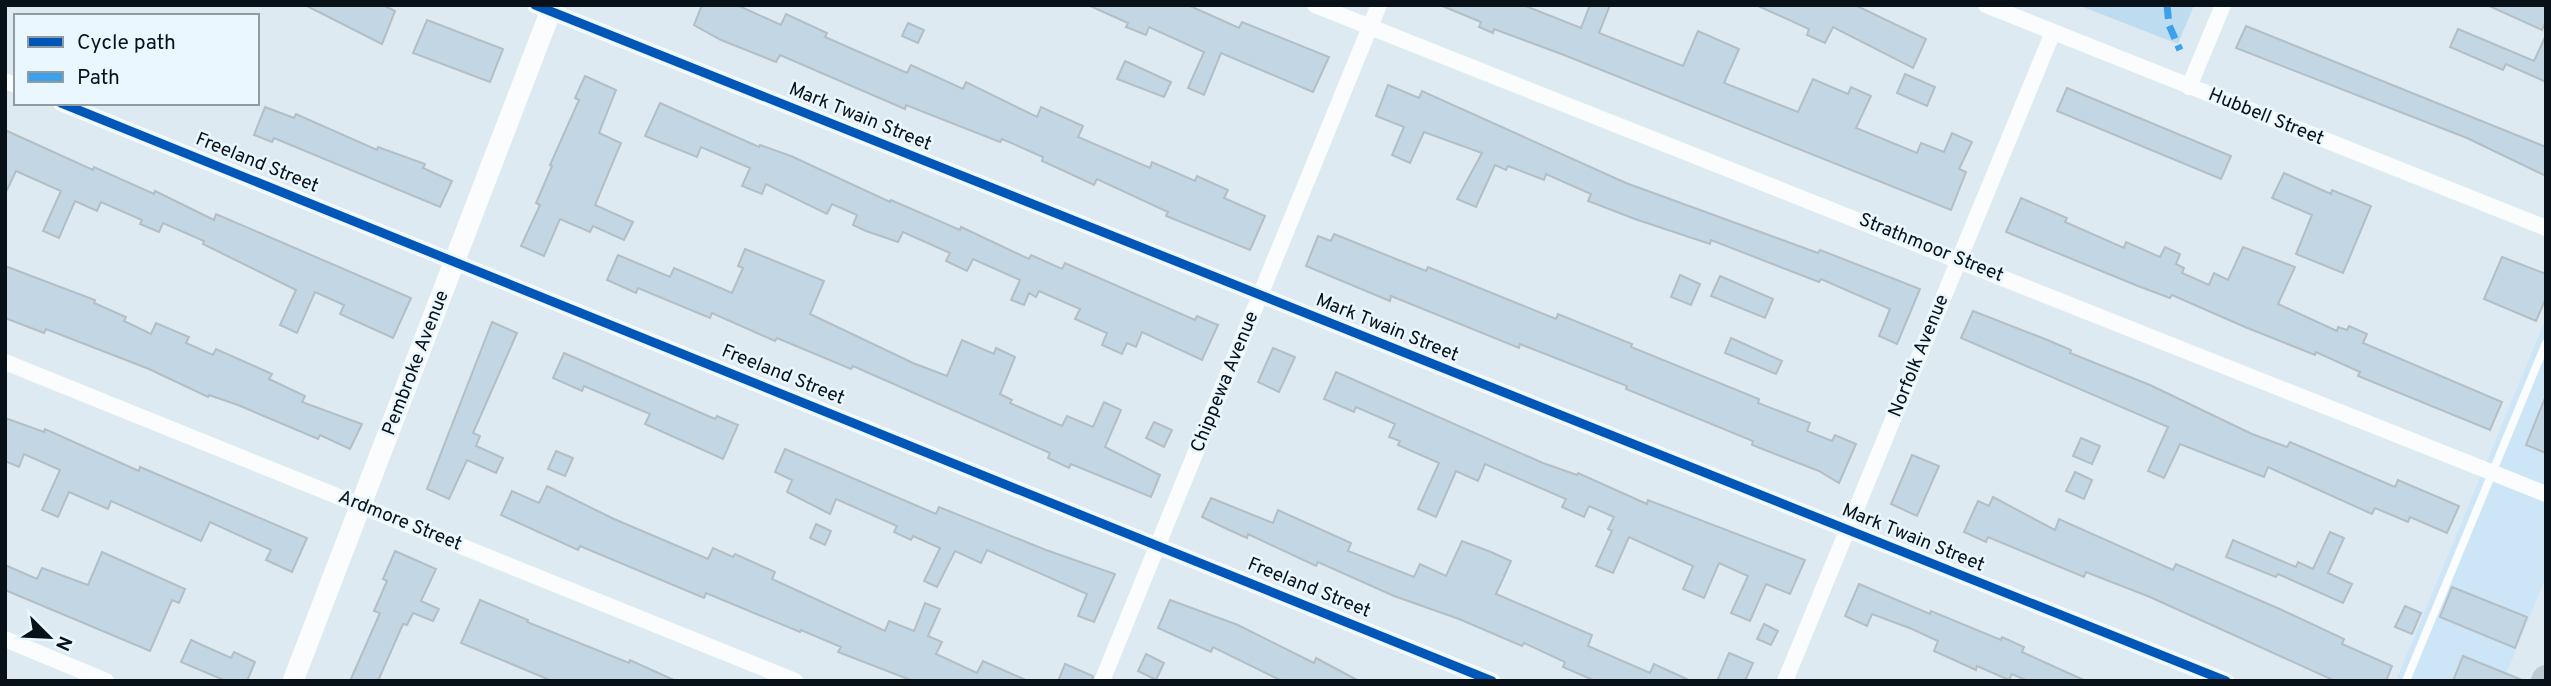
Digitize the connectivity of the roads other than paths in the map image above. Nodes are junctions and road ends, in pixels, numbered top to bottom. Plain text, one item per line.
1 (1315, 5) edge
2 (1379, 5) edge
3 (1986, 5) edge
4 (2222, 5) edge
5 (546, 7) edge
6 (1370, 27) junction
7 (2053, 32) junction
8 (2189, 86) junction
9 (66, 105) edge
10 (2546, 228) edge
11 (1959, 259) junction
12 (455, 261) junction
13 (1260, 297) junction
14 (2546, 343) edge
15 (5, 362) edge
16 (2492, 472) junction
17 (2546, 494) edge
18 (361, 505) junction
19 (1847, 531) junction
20 (1158, 546) junction
21 (5, 639) edge
22 (106, 681) edge
23 (293, 681) edge
24 (795, 681) edge
25 (1102, 681) edge
26 (1492, 681) edge
27 (1785, 681) edge
28 (2226, 681) edge
29 (2406, 681) edge

1 - 6 street, Strathmoor Street
2 - 6 street, Chippewa Avenue
3 - 7 street, Hubbell Street
4 - 8 street
5 - 12 street, Pembroke Avenue
5 - 13 street, Mark Twain Street
6 - 11 street, Strathmoor Street
6 - 13 street, Chippewa Avenue
7 - 8 street, Hubbell Street
7 - 11 street, Norfolk Avenue
8 - 10 street, Hubbell Street
9 - 12 street, Freeland Street
11 - 16 street, Strathmoor Street
11 - 19 street, Norfolk Avenue
12 - 18 street, Pembroke Avenue
12 - 20 street, Freeland Street
13 - 19 street, Mark Twain Street
13 - 20 street, Chippewa Avenue
14 - 16 lane
15 - 18 street, Ardmore Street
16 - 17 street, Strathmoor Street
16 - 29 lane
18 - 23 street, Pembroke Avenue
18 - 24 street, Ardmore Street
19 - 27 street, Norfolk Avenue
19 - 28 street, Mark Twain Street
20 - 25 street, Chippewa Avenue
20 - 26 street, Freeland Street
21 - 22 street

